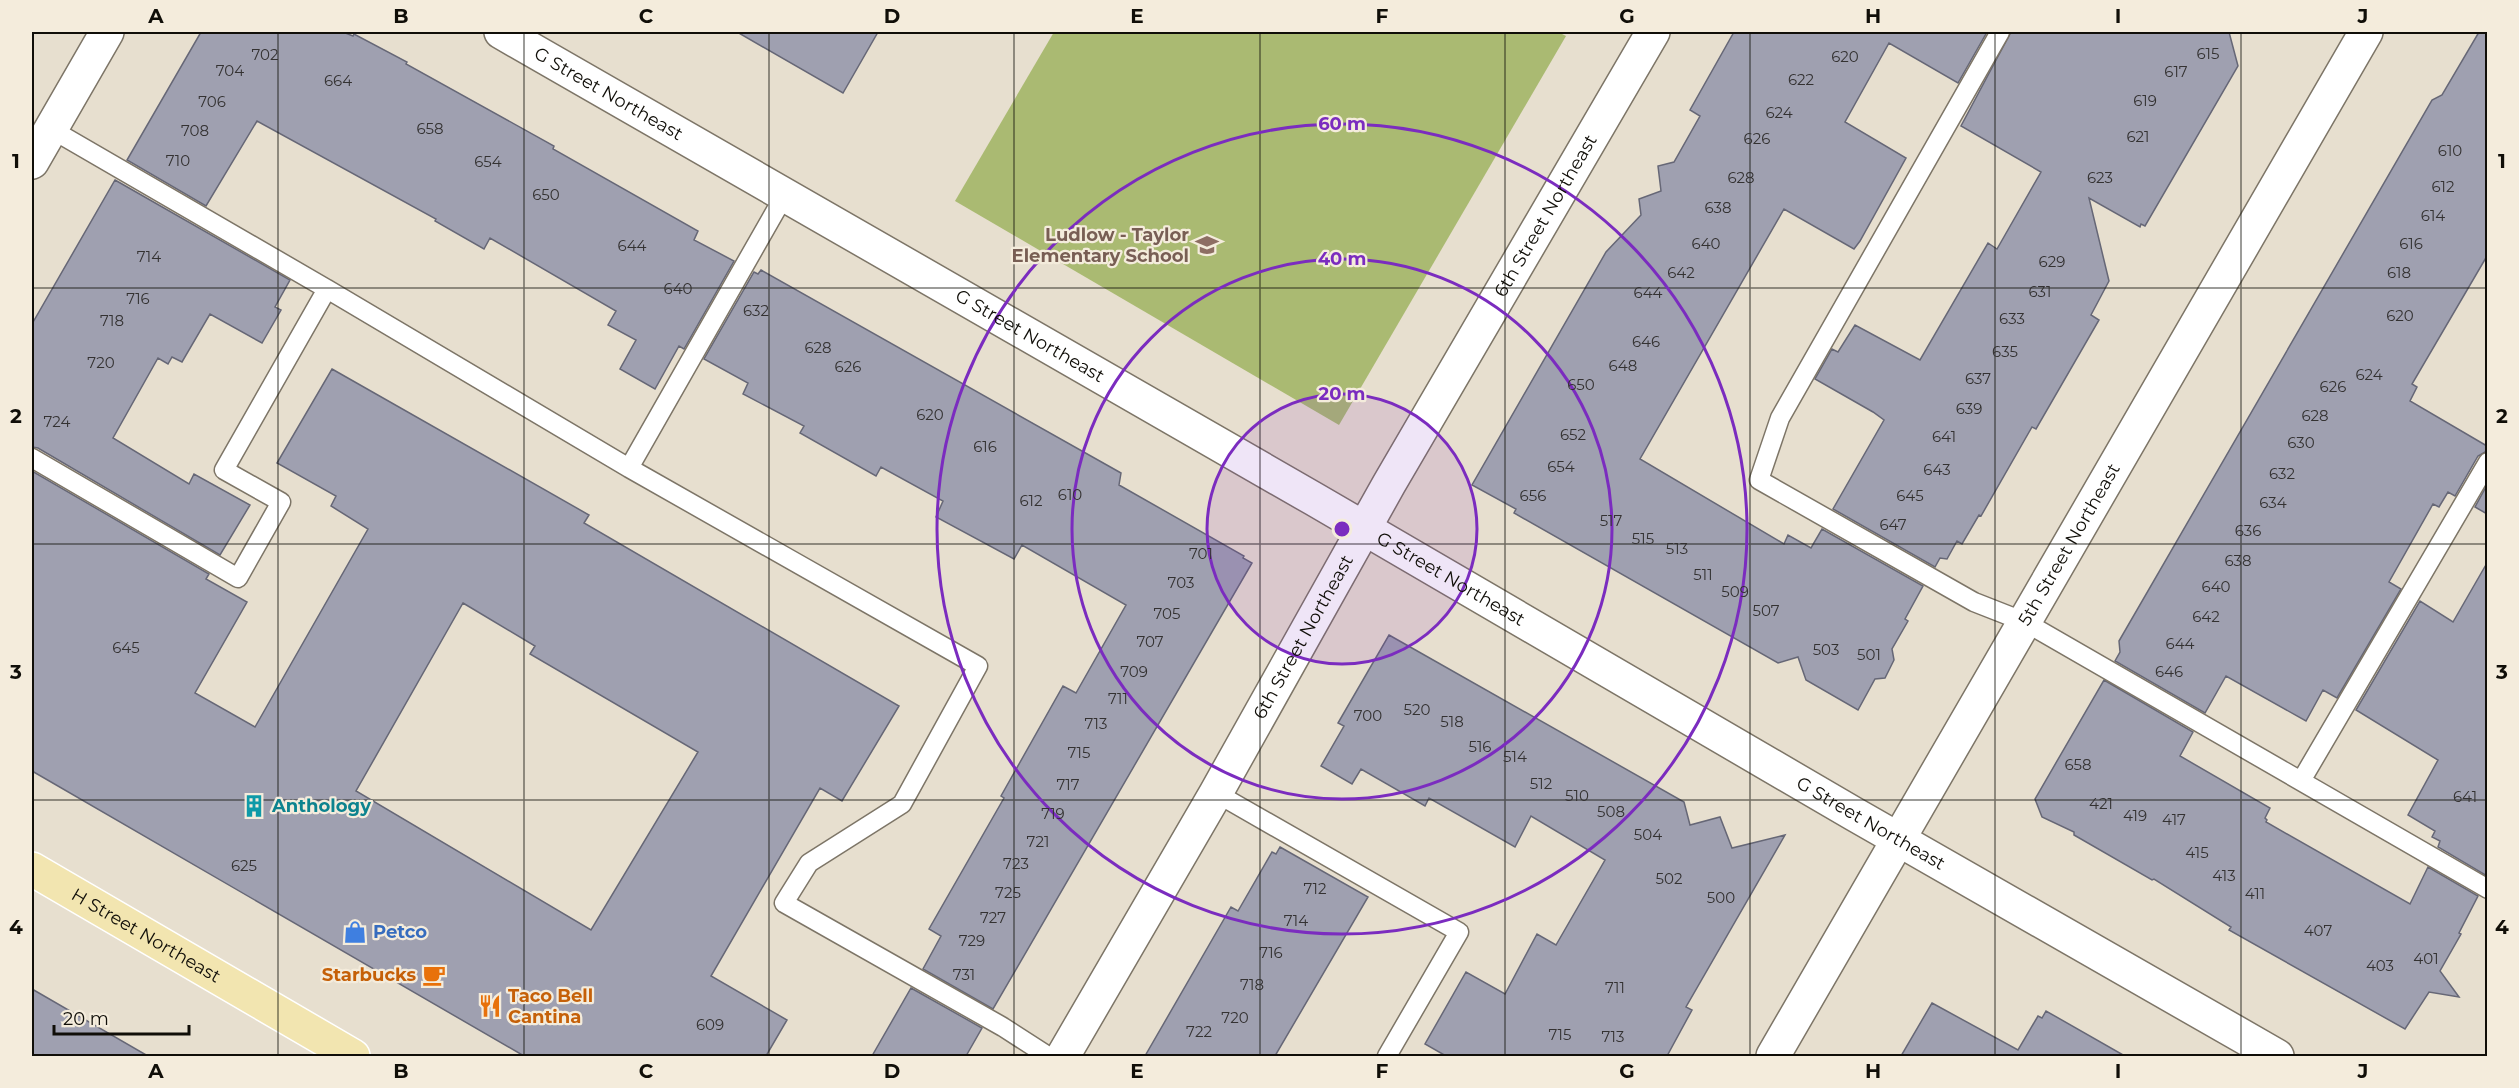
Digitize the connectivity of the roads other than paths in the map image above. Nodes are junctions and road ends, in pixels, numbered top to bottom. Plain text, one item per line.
1 (107, 32) edge
2 (501, 32) edge
3 (1653, 32) edge
4 (2000, 32) edge
5 (2366, 32) edge
6 (38, 148) edge
7 (784, 196) junction
8 (327, 289) junction
9 (32, 458) edge
10 (2487, 462) edge
11 (629, 468) junction
12 (1364, 528) junction
13 (2025, 622) junction
14 (2301, 781) junction
15 (1216, 793) junction
16 (1899, 840) junction
17 (32, 869) edge
18 (2487, 889) edge
19 (1783, 1053) edge
20 (353, 1056) edge
21 (1048, 1056) edge
22 (1063, 1056) edge
23 (1387, 1056) edge
24 (2277, 1056) edge

1 - 6 street
2 - 7 street, G Street Northeast
3 - 12 street, 6th Street Northeast
4 - 13 lane
5 - 13 street, 5th Street Northeast
6 - 8 lane
7 - 11 lane
7 - 12 street, G Street Northeast
8 - 9 lane
8 - 11 lane
10 - 14 lane
11 - 21 lane
12 - 15 street, 6th Street Northeast
12 - 16 street, G Street Northeast
13 - 14 lane
13 - 16 street, 5th Street Northeast
14 - 18 lane
15 - 22 street, 6th Street Northeast
15 - 23 lane
16 - 19 street, 5th Street Northeast
16 - 24 street, G Street Northeast
17 - 20 main road, H Street Northeast

